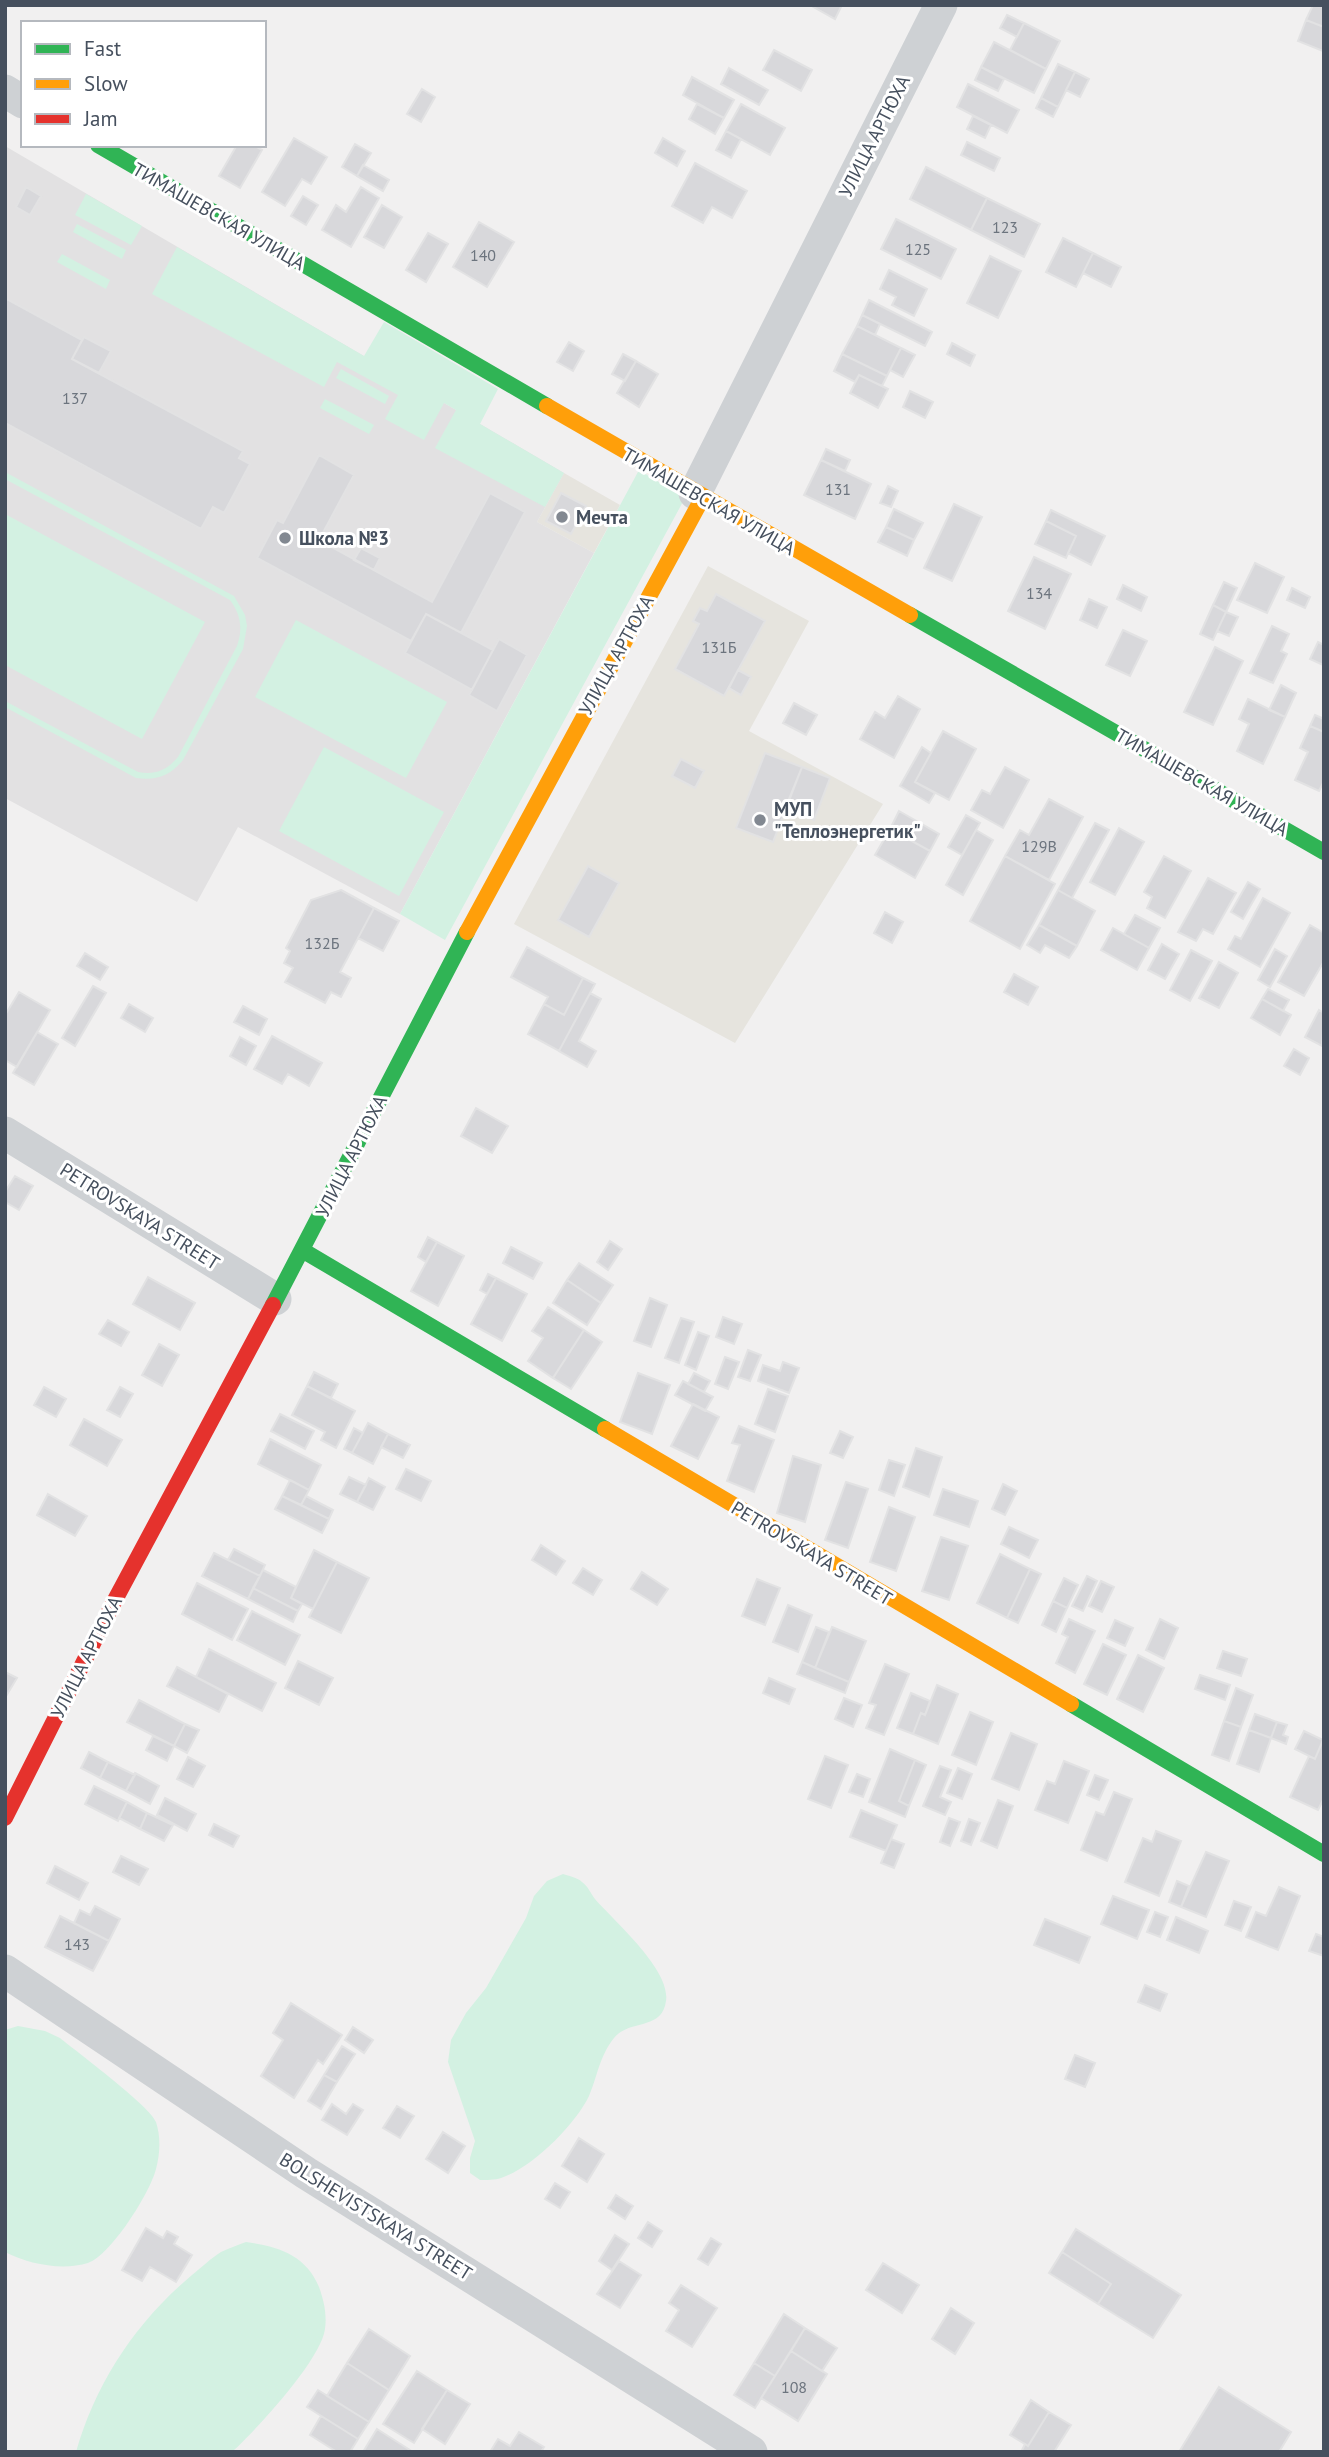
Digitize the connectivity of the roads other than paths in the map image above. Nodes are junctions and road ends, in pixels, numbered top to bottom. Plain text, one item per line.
1 (941, 5) edge
2 (5, 91) edge
3 (21, 101) edge
4 (101, 147) edge
5 (699, 495) junction
6 (1324, 852) edge
7 (5, 1133) edge
8 (302, 1250) junction
9 (275, 1299) junction
10 (5, 1818) edge
11 (1324, 1854) edge
12 (5, 1971) edge
13 (751, 2452) edge

1 - 5 street, УЛИЦА АРТЮХА
2 - 3 street
4 - 5 street, ТИМАШЕВСКАЯ УЛИЦА
5 - 6 street, ТИМАШЕВСКАЯ УЛИЦА
5 - 8 street, УЛИЦА АРТЮХА
7 - 9 street, PETROVSKAYA STREET
8 - 9 street, УЛИЦА АРТЮХА
8 - 11 street, PETROVSKAYA STREET
9 - 10 street, УЛИЦА АРТЮХА
12 - 13 street, BOLSHEVISTSKAYA STREET

